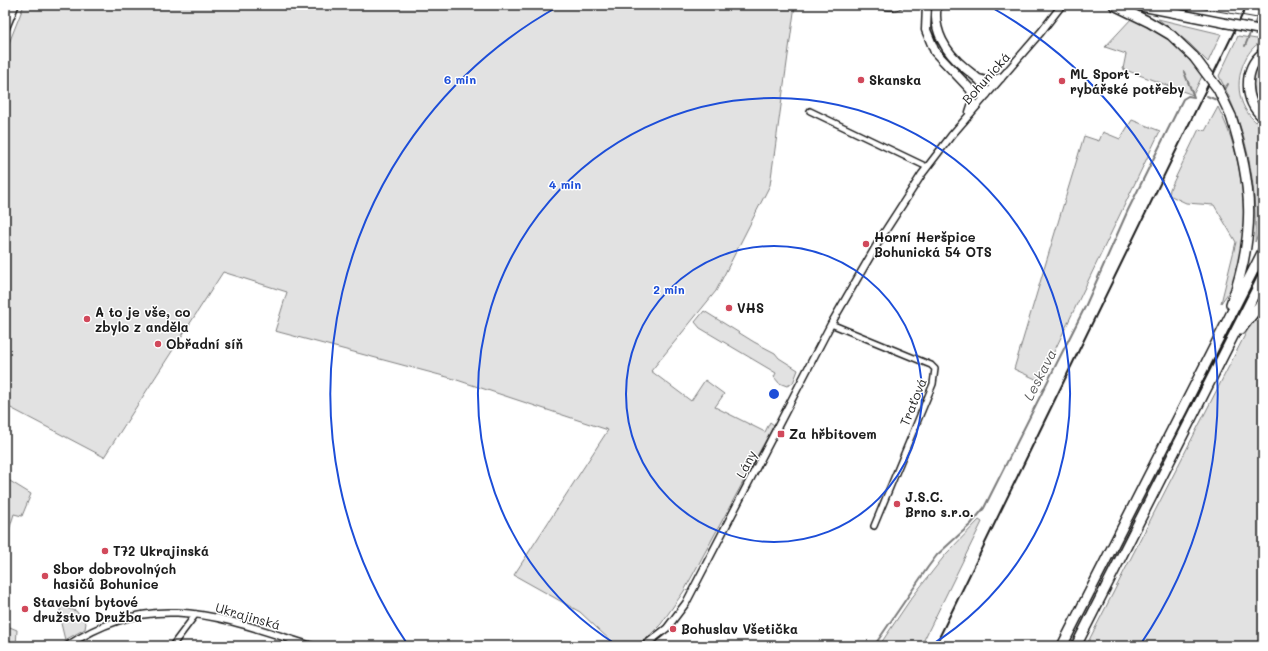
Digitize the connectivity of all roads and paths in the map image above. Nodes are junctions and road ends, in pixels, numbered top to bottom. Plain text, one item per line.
1 (15, 5) edge
2 (927, 5) edge
3 (937, 5) edge
4 (1062, 5) edge
5 (1114, 5) edge
6 (1134, 5) edge
7 (1258, 5) edge
8 (1263, 6) edge
9 (5, 29) edge
10 (1262, 30) edge
11 (1263, 53) edge
12 (1000, 78) junction
13 (979, 79) junction
14 (971, 90) junction
15 (986, 94) junction
16 (810, 111) dead end
17 (970, 112) junction
18 (1263, 117) edge
19 (927, 168) junction
20 (1263, 251) edge
21 (1263, 277) edge
22 (855, 281) joint
23 (1263, 301) edge
24 (831, 324) junction
25 (1218, 339) junction
26 (1229, 344) junction
27 (874, 526) dead end
28 (196, 614) junction
29 (293, 640) junction
30 (71, 645) edge
31 (172, 646) edge
32 (289, 646) edge
33 (312, 646) edge
34 (644, 646) edge
35 (1062, 646) edge
36 (1076, 646) edge

1 - 9 main road
2 - 14 highway
3 - 13 highway
4 - 12 street, Bohunická
5 - 25 highway, bridge
6 - 10 highway, bridge
7 - 8 highway
11 - 18 highway
12 - 13 highway
12 - 15 street, Bohunická
13 - 15 highway
14 - 15 highway
14 - 17 highway
15 - 17 street, Bohunická
16 - 19 street
17 - 19 street, Bohunická
19 - 22 street, Bohunická
20 - 25 highway
21 - 26 highway
22 - 24 street, Lány
23 - 26 highway
24 - 27 street, Traťová
24 - 34 street, Lány
25 - 35 highway
26 - 36 highway
28 - 29 street, Ukrajinská
28 - 30 street, Ukrajinská
28 - 31 street, Ukrajinská
29 - 32 street, Ukrajinská
29 - 33 street, Ukrajinská

